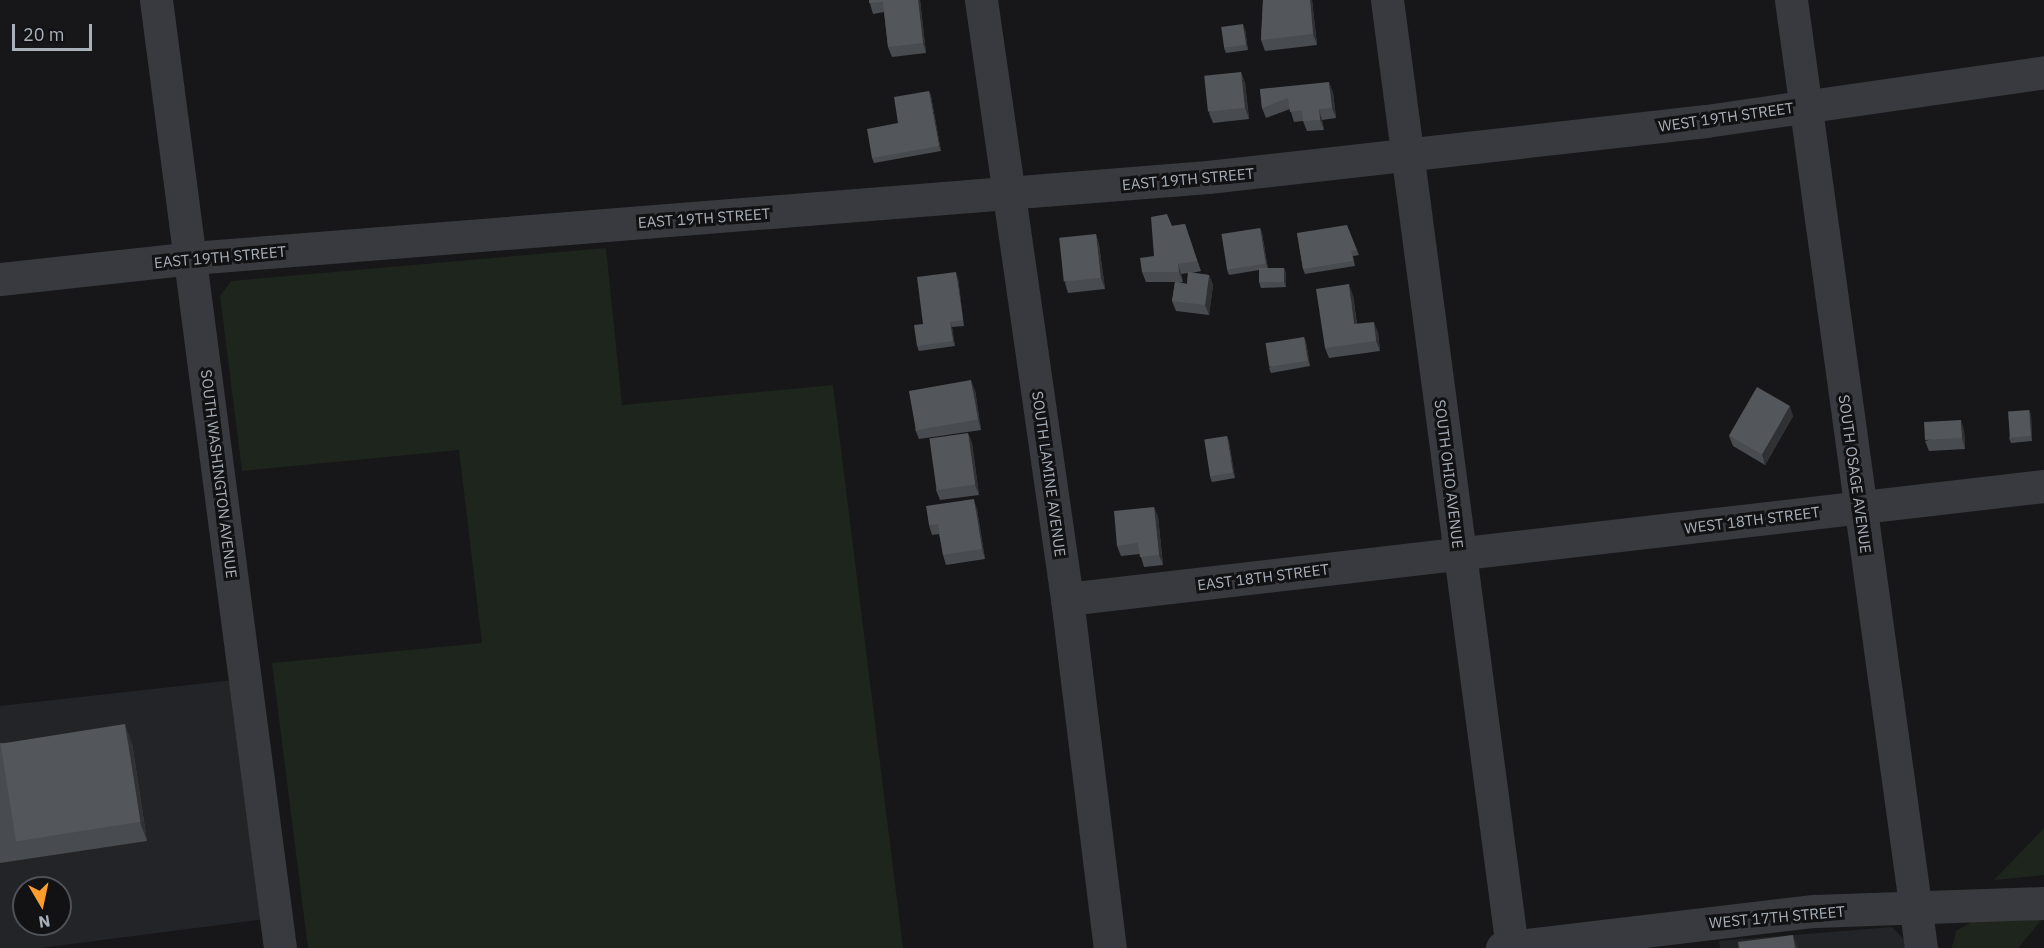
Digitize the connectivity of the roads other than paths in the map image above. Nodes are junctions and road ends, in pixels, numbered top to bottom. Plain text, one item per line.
1 (156, 0) edge
2 (981, 0) edge
3 (1387, 0) edge
4 (1791, 0) edge
5 (2044, 72) edge
6 (1805, 106) junction
7 (1408, 157) junction
8 (1009, 195) junction
9 (192, 258) junction
10 (0, 279) edge
11 (2044, 486) edge
12 (1859, 508) junction
13 (1460, 554) junction
14 (1067, 599) junction
15 (2044, 903) edge
16 (1913, 910) junction
17 (280, 948) edge
18 (1110, 948) edge
19 (1509, 948) edge
20 (1921, 948) edge

1 - 9 street, SOUTH WASHINGTON AVENUE
2 - 8 street, SOUTH LAMINE AVENUE
3 - 7 street, SOUTH OHIO AVENUE
4 - 6 street, SOUTH OSAGE AVENUE
5 - 6 street, WEST 19TH STREET
6 - 7 street, WEST 19TH STREET
6 - 12 street, SOUTH OSAGE AVENUE
7 - 8 street, EAST 19TH STREET
7 - 13 street, SOUTH OHIO AVENUE
8 - 9 street, EAST 19TH STREET
8 - 14 street, SOUTH LAMINE AVENUE
9 - 10 street, EAST 19TH STREET
9 - 17 street, SOUTH WASHINGTON AVENUE
11 - 12 street, WEST 18TH STREET
12 - 13 street, WEST 18TH STREET
12 - 16 street, SOUTH OSAGE AVENUE
13 - 14 street, EAST 18TH STREET
13 - 19 street, SOUTH OHIO AVENUE
14 - 18 street, SOUTH LAMINE AVENUE
15 - 16 street, WEST 17TH STREET
16 - 19 street, WEST 17TH STREET
16 - 20 street, SOUTH OSAGE AVENUE

